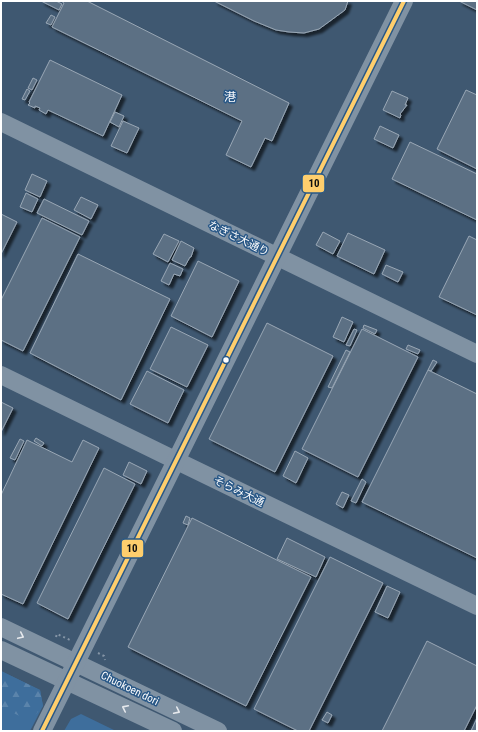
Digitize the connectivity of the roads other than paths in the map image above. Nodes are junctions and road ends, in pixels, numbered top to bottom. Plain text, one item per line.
1 (404, 1) edge
2 (1, 122) edge
3 (276, 256) junction
4 (477, 354) edge
5 (1, 374) edge
6 (175, 460) junction
7 (477, 606) edge
8 (1, 627) edge
9 (1, 650) edge
10 (75, 662) junction
11 (67, 680) junction
12 (42, 731) edge
13 (173, 731) edge
14 (218, 731) edge

1 - 3 street
2 - 3 street, なぎさ大通り
3 - 4 street, なぎさ大通り
3 - 6 street
5 - 6 street, そらみ大通
6 - 7 street, そらみ大通
6 - 10 street
8 -> 10 street, Chuokoen dori
9 - 11 street, Chuokoen dori
10 - 11 street
10 -> 14 street, Chuokoen dori
11 - 12 street
13 -> 11 street, Chuokoen dori

